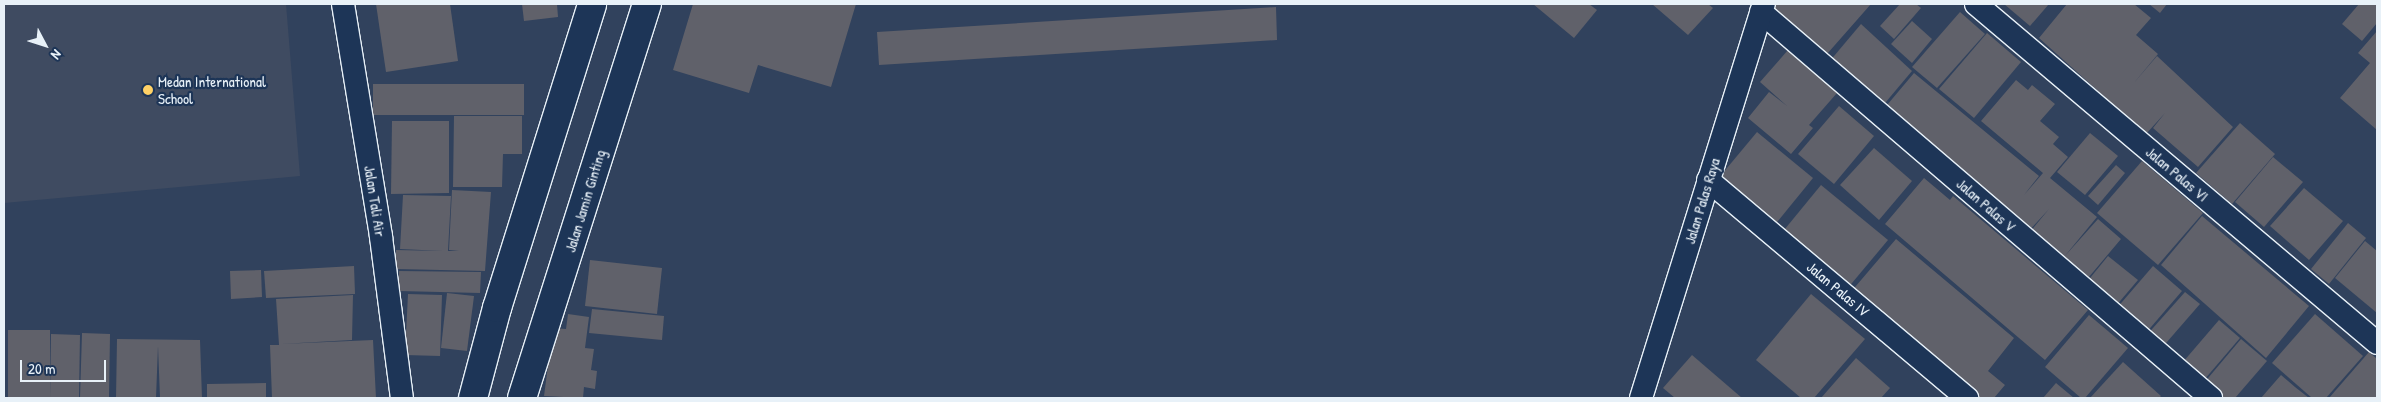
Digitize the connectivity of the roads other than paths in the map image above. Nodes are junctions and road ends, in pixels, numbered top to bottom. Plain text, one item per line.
1 (343, 4) edge
2 (592, 4) edge
3 (647, 4) edge
4 (1976, 4) edge
5 (1762, 8) edge
6 (1708, 180) junction
7 (2377, 343) edge
8 (402, 398) edge
9 (473, 398) edge
10 (522, 398) edge
11 (1641, 398) edge
12 (1967, 398) edge
13 (2211, 398) edge

1 - 8 street, Jalan Tali Air
2 - 9 highway
3 - 10 highway, Jalan Jamin Ginting
4 - 7 street, Jalan Palas VI
5 - 6 street, Jalan Palas Raya
5 - 13 street, Jalan Palas V
6 - 11 street, Jalan Palas Raya
6 - 12 street, Jalan Palas IV

